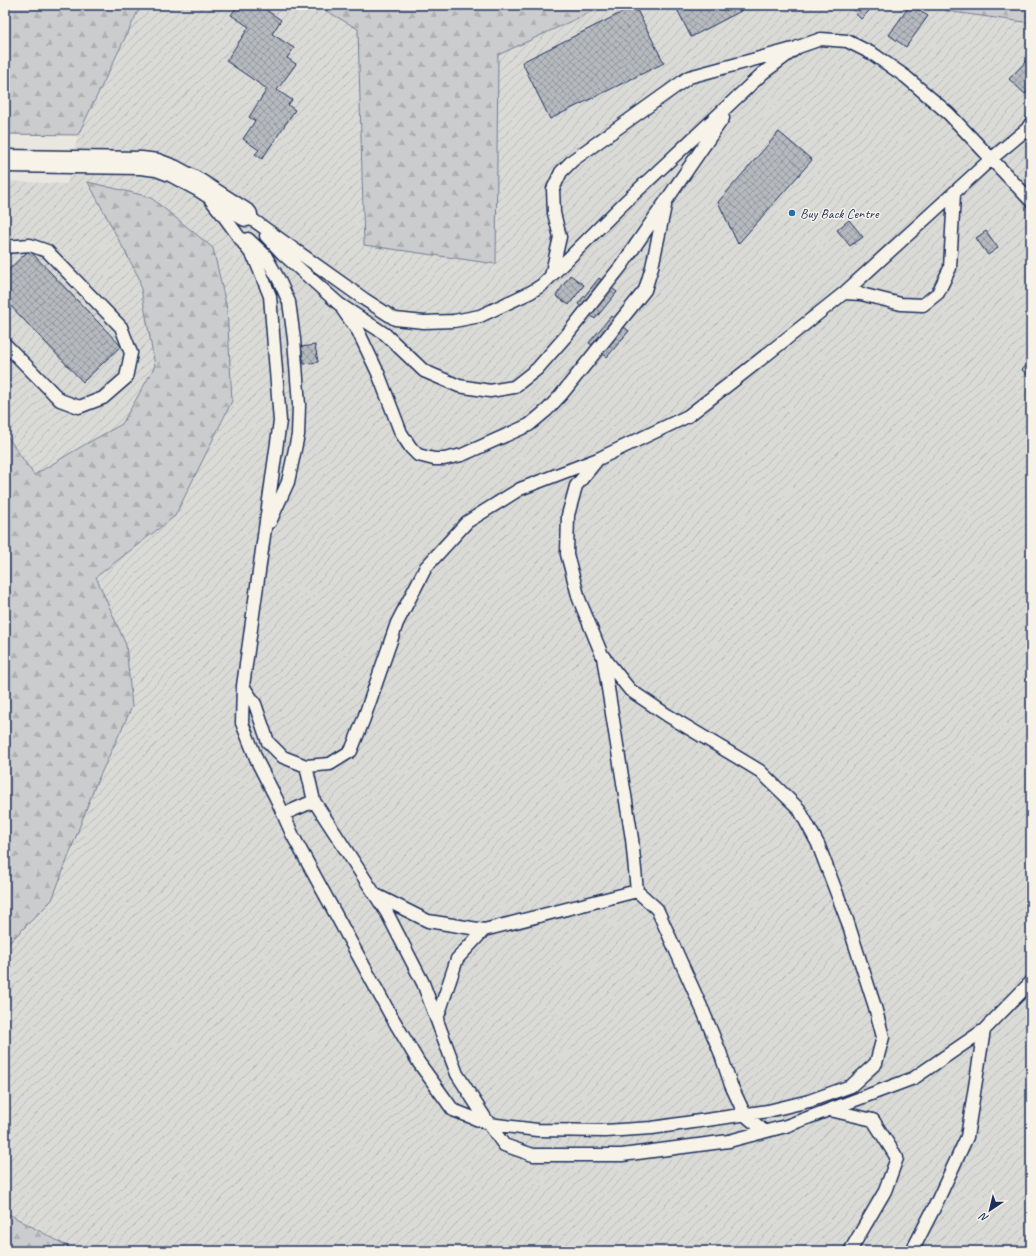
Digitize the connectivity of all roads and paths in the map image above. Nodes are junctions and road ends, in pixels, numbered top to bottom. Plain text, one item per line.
1 (798, 47) junction
2 (737, 98) junction
3 (1031, 123) edge
4 (991, 159) junction
5 (5, 161) edge
6 (199, 185) junction
7 (954, 194) junction
8 (666, 199) junction
9 (1031, 201) edge
10 (223, 215) junction
11 (246, 215) junction
12 (5, 247) edge
13 (552, 276) junction
14 (844, 293) junction
15 (339, 304) junction
16 (5, 344) edge
17 (598, 459) junction
18 (264, 534) junction
19 (602, 655) junction
20 (243, 686) junction
21 (306, 766) junction
22 (314, 800) junction
23 (284, 814) junction
24 (637, 891) junction
25 (375, 894) junction
26 (484, 930) junction
27 (1031, 982) edge
28 (437, 1019) junction
29 (984, 1030) junction
30 (830, 1110) junction
31 (745, 1115) junction
32 (489, 1124) junction
33 (764, 1131) junction
34 (850, 1251) edge
35 (912, 1251) edge

1 - 2 lane
1 - 4 lane
1 - 13 lane
2 - 8 lane
2 - 13 lane
3 - 4 lane
4 - 7 lane
4 - 9 lane
5 - 6 street
6 - 10 lane
6 - 11 street
7 - 14 lane
7 - 14 lane
8 - 15 lane
8 - 15 lane
10 - 18 lane
10 - 18 lane
11 - 13 lane
11 - 15 lane
12 - 16 lane
14 - 17 lane
17 - 19 lane
17 - 21 lane
18 - 20 lane
19 - 24 lane
19 - 31 lane
20 - 21 lane
20 - 23 lane
21 - 22 lane
22 - 23 lane
22 - 25 lane
23 - 32 lane
24 - 26 lane
24 - 31 lane
25 - 26 lane
25 - 28 lane
26 - 28 lane
27 - 29 lane
28 - 32 lane
29 - 30 lane
29 - 35 lane
30 - 33 lane
30 - 34 lane
31 - 32 lane
31 - 33 lane
32 - 33 lane

